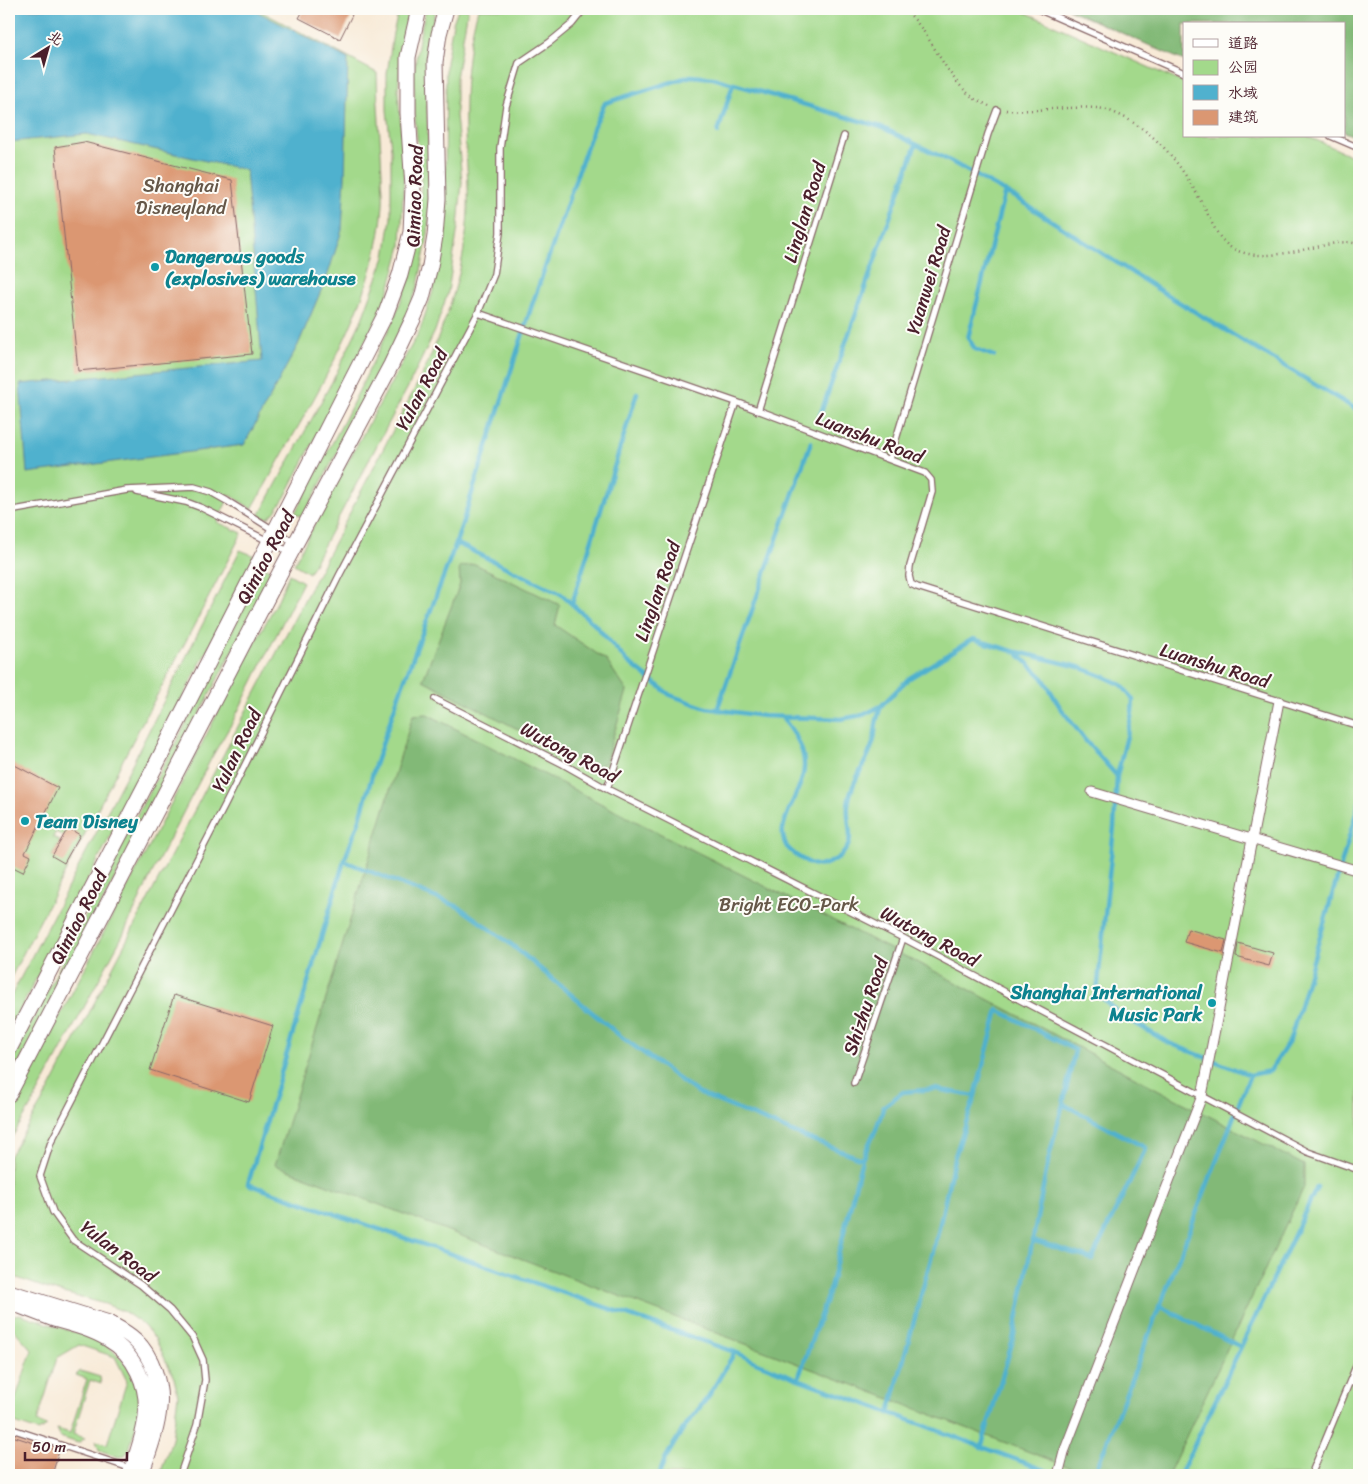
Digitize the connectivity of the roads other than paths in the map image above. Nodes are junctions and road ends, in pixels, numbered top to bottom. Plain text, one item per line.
1 (419, 9) edge
2 (446, 9) edge
3 (584, 9) edge
4 (1038, 9) edge
5 (1183, 73) edge
6 (997, 110) road end
7 (844, 136) dead end
8 (1336, 138) edge
9 (1359, 148) edge
10 (478, 313) junction
11 (736, 402) junction
12 (758, 411) junction
13 (890, 459) junction
14 (127, 490) junction
15 (9, 511) edge
16 (273, 537) junction
17 (293, 547) junction
18 (435, 699) dead end
19 (1279, 701) junction
20 (1359, 726) edge
21 (606, 789) junction
22 (1092, 792) dead end
23 (1252, 839) junction
24 (1359, 870) edge
25 (903, 938) junction
26 (9, 1049) edge
27 (854, 1082) dead end
28 (9, 1094) edge
29 (1202, 1096) junction
30 (1359, 1170) edge
31 (9, 1292) edge
32 (9, 1302) edge
33 (1359, 1359) edge
34 (1351, 1382) junction
35 (1359, 1385) edge
36 (9, 1428) edge
37 (134, 1473) edge
38 (180, 1475) edge
39 (1058, 1475) edge
40 (1311, 1475) edge

1 - 16 street, Qimiao Road
2 - 17 street, Qimiao Road
3 - 10 lane, Yulan Road
4 - 5 lane
6 - 13 lane, Yuanwei Road
7 - 12 lane, Linglan Road
8 - 9 lane
10 - 11 lane, Luanshu Road
10 - 38 lane, Yulan Road
11 - 12 lane, Luanshu Road
11 - 21 lane, Linglan Road
12 - 13 lane, Luanshu Road
13 - 19 lane, Luanshu Road
14 - 15 lane
14 - 16 lane
14 - 16 lane
16 - 17 lane
16 - 17 lane
16 - 26 street, Qimiao Road
17 - 28 street, Qimiao Road
18 - 21 lane, Wutong Road
19 - 20 lane, Luanshu Road
19 - 23 street
21 - 25 lane, Wutong Road
22 - 23 street
23 - 24 street
23 - 29 street
25 - 27 lane, Shizhu Road
25 - 29 lane, Wutong Road
29 - 30 lane, Wutong Road
29 - 39 street
31 - 37 street
32 - 37 street
33 - 34 lane
34 - 35 lane
34 - 40 lane
36 - 37 lane

